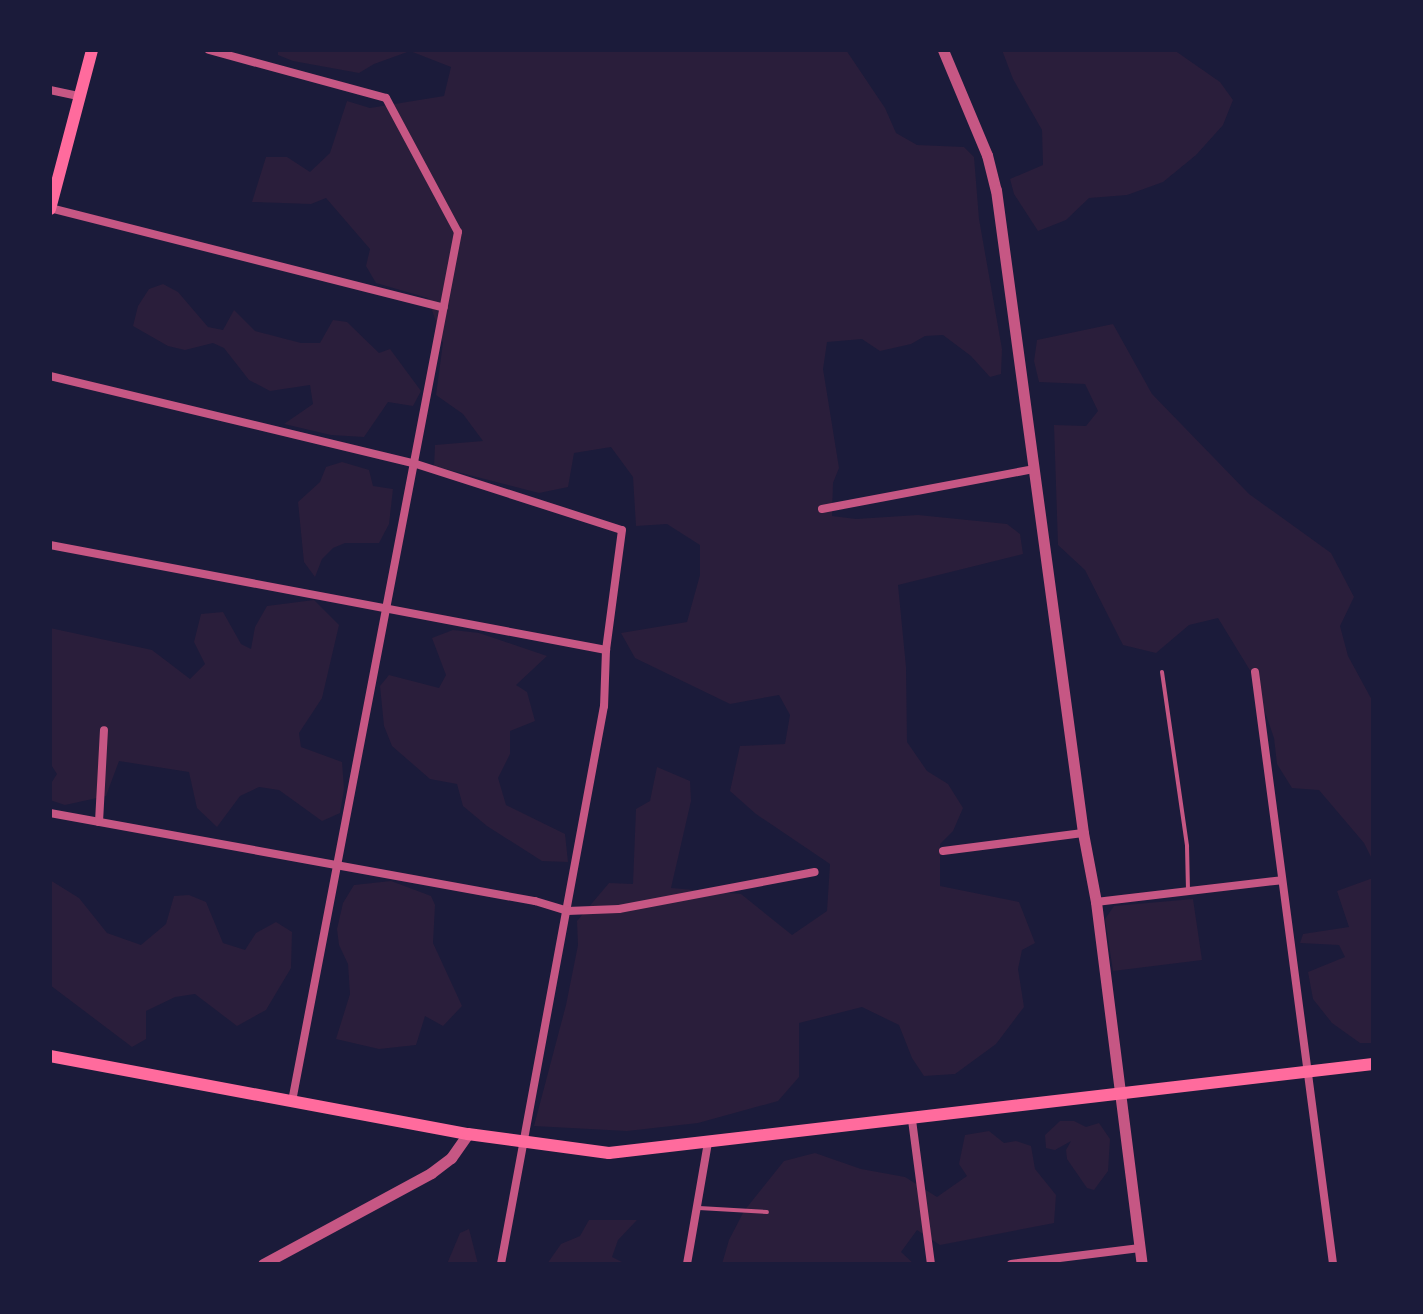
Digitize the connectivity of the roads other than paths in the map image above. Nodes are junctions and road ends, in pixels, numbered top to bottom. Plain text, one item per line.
1 (92, 50) edge
2 (209, 50) edge
3 (943, 50) edge
4 (50, 90) edge
5 (79, 96) junction
6 (50, 208) edge
7 (444, 308) junction
8 (50, 376) edge
9 (413, 463) junction
10 (1033, 469) junction
11 (822, 509) dead end
12 (50, 545) edge
13 (385, 610) junction
14 (606, 650) junction
15 (1162, 672) dead end
16 (1255, 672) dead end
17 (104, 730) dead end
18 (50, 813) edge
19 (99, 822) junction
20 (1083, 833) junction
21 (943, 851) dead end
22 (337, 864) junction
23 (815, 872) dead end
24 (1282, 880) junction
25 (1188, 889) junction
26 (1096, 902) junction
27 (567, 911) junction
28 (50, 1056) edge
29 (1373, 1064) edge
30 (1307, 1072) junction
31 (1120, 1096) junction
32 (292, 1101) junction
33 (912, 1120) junction
34 (468, 1134) junction
35 (523, 1143) junction
36 (708, 1143) junction
37 (699, 1208) junction
38 (767, 1212) dead end
39 (1140, 1248) junction
40 (264, 1264) edge
41 (501, 1264) edge
42 (687, 1264) edge
43 (931, 1264) edge
44 (1011, 1264) edge
45 (1142, 1264) edge
46 (1333, 1264) edge

1 - 5 main road
2 - 7 street
3 - 10 street
4 - 5 street
5 - 6 main road
6 - 7 street
7 - 9 street
8 - 9 street
9 - 13 street
9 - 14 street
10 - 11 street
10 - 20 street
12 - 13 street
13 - 14 street
13 - 22 street
14 - 27 street
15 - 25 lane
16 - 24 street
17 - 19 street
18 - 19 street
19 - 22 street
20 - 21 street
20 - 26 street
22 - 27 street
22 - 32 street
23 - 27 street
24 - 25 street
24 - 30 street
25 - 26 street
26 - 31 street
27 - 35 street
28 - 32 main road
29 - 30 main road
30 - 31 main road
30 - 46 street
31 - 33 main road
31 - 39 street
32 - 34 main road
33 - 36 main road
33 - 43 street
34 - 35 main road
34 - 40 street
35 - 36 main road
35 - 41 street
36 - 37 street
37 - 38 lane
37 - 42 street
39 - 44 street
39 - 45 street

